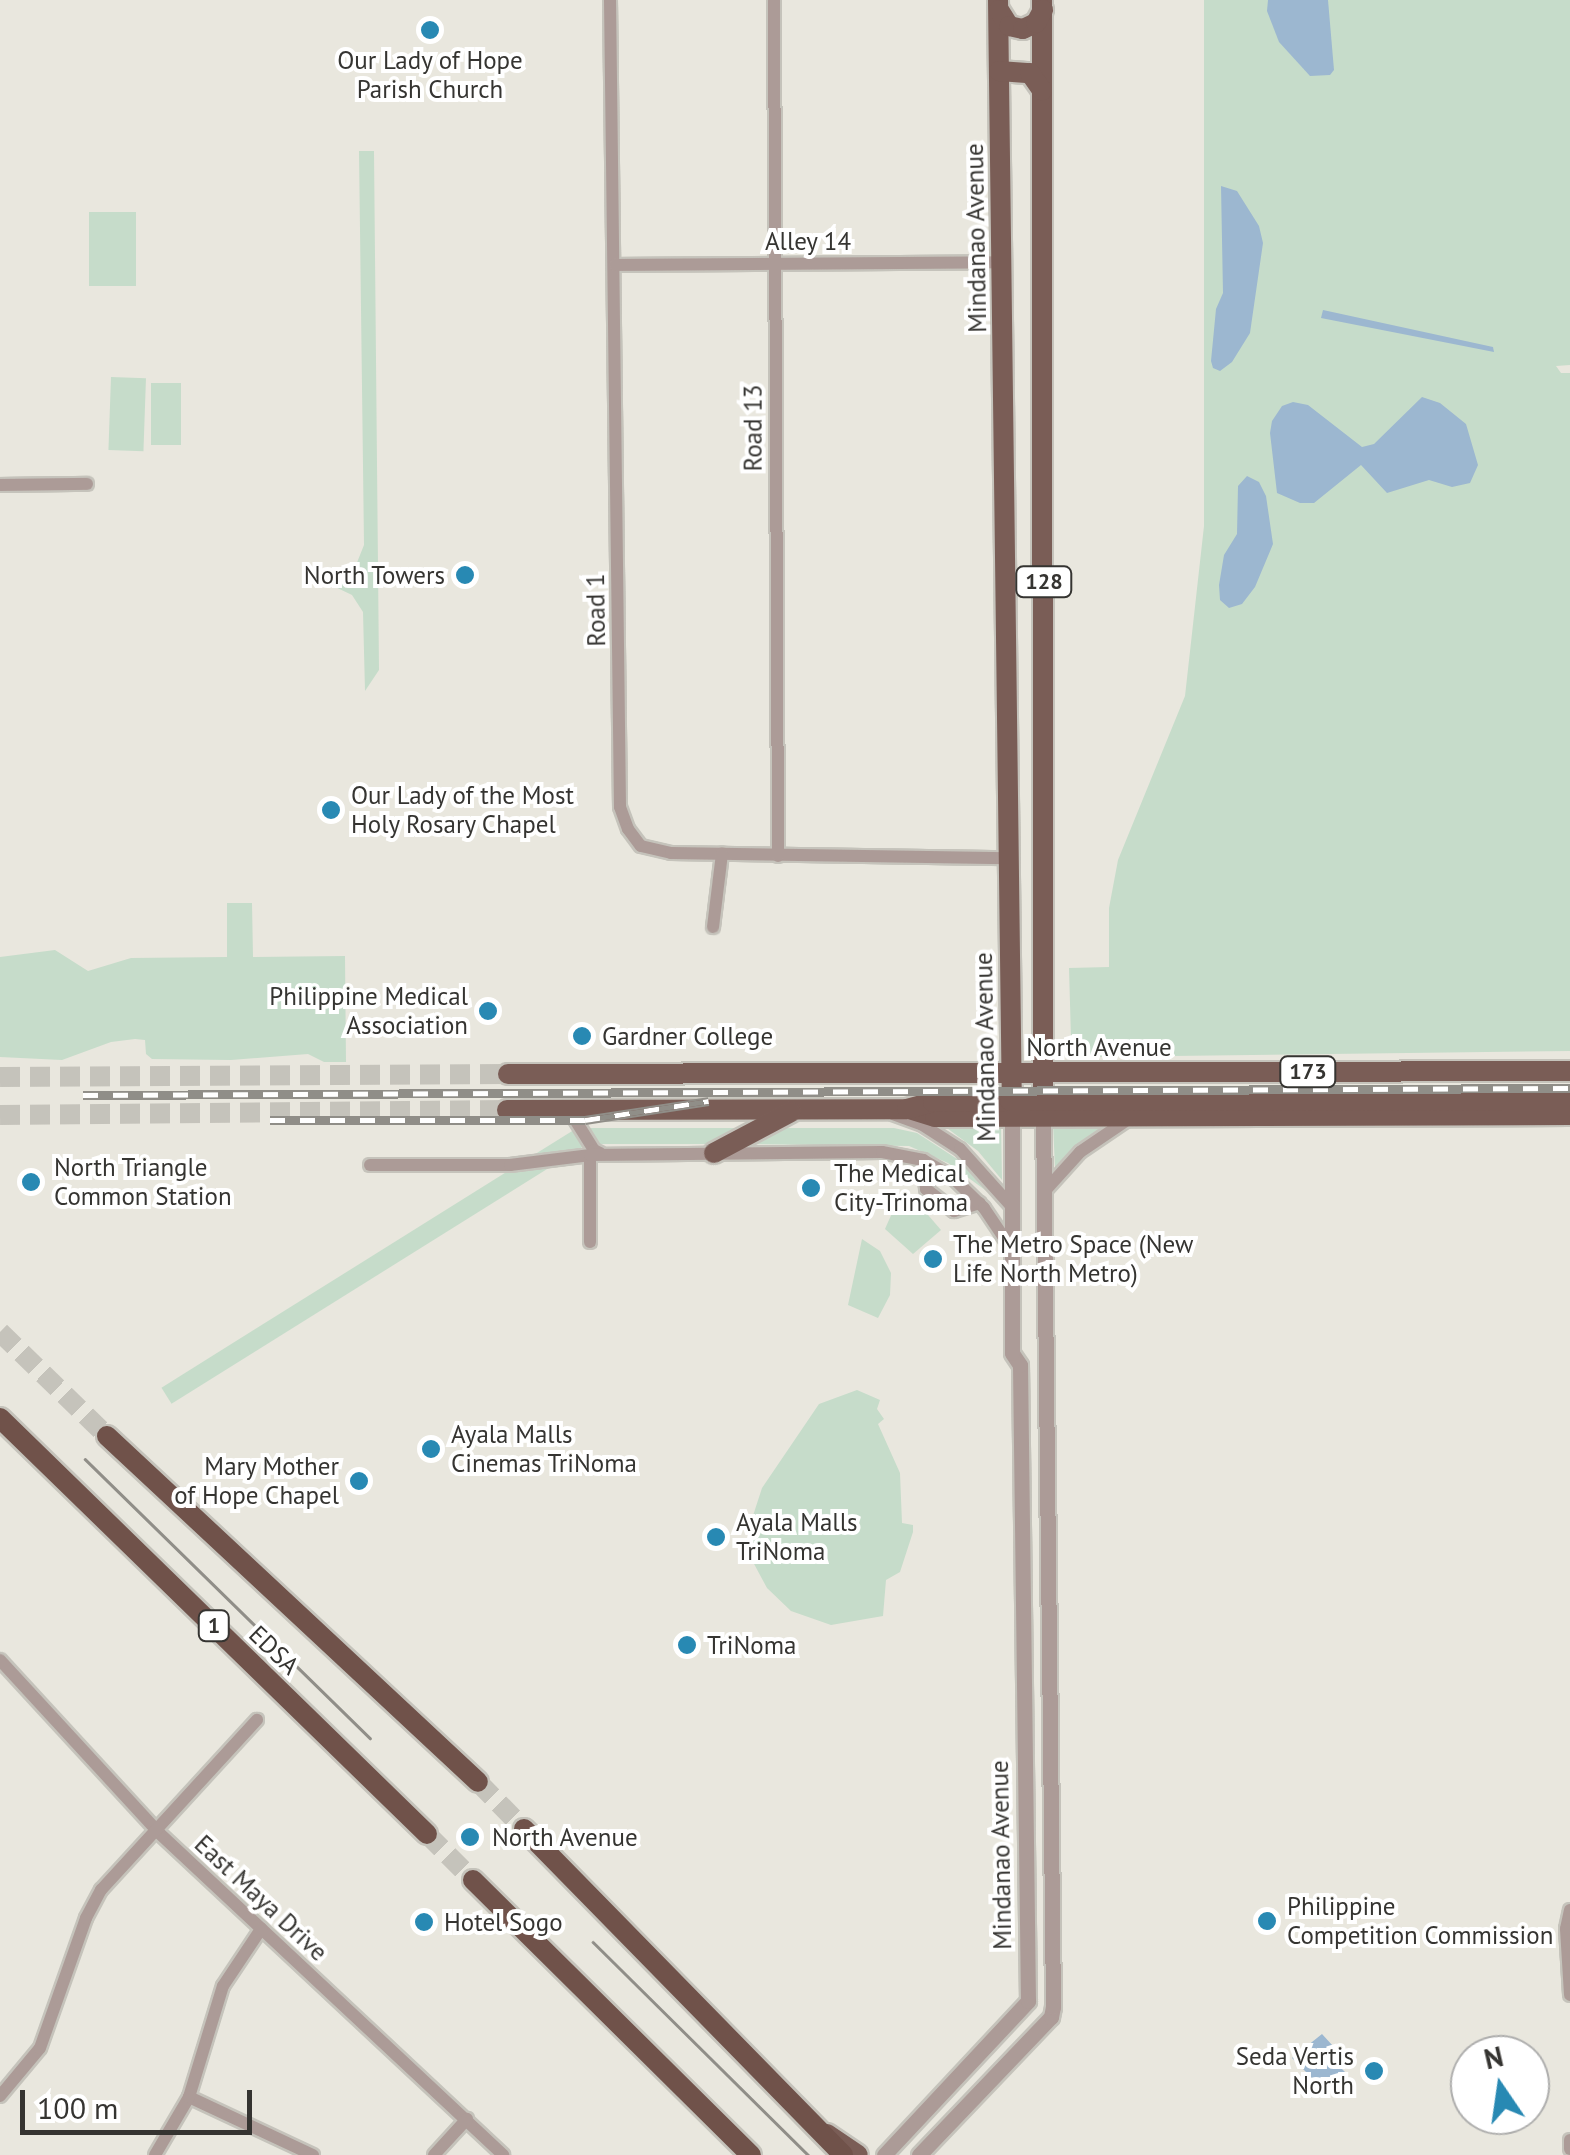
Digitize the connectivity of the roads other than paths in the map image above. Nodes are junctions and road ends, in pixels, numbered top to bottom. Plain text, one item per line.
1 (610, 0) edge
2 (774, 0) edge
3 (998, 4) edge
4 (1042, 5) edge
5 (999, 71) junction
6 (1043, 92) junction
7 (1001, 262) junction
8 (775, 264) junction
9 (614, 265) junction
10 (87, 484) dead end
11 (0, 485) edge
12 (722, 854) junction
13 (778, 856) junction
14 (1008, 858) junction
15 (713, 927) dead end
16 (1570, 1071) edge
17 (1010, 1072) junction
18 (1046, 1072) junction
19 (508, 1074) tunnel mouth
20 (1520, 1100) junction
21 (1570, 1100) edge
22 (876, 1108) junction
23 (1011, 1108) junction
24 (1239, 1108) junction
25 (1044, 1109) junction
26 (508, 1110) tunnel mouth
27 (569, 1110) junction
28 (795, 1110) junction
29 (1472, 1110) junction
30 (1570, 1115) edge
31 (1136, 1116) junction
32 (1012, 1148) junction
33 (1042, 1148) junction
34 (714, 1153) junction
35 (595, 1154) junction
36 (924, 1160) junction
37 (370, 1166) dead end
38 (1042, 1193) junction
39 (980, 1203) junction
40 (1012, 1207) junction
41 (590, 1242) dead end
42 (1012, 1250) junction
43 (0, 1418) edge
44 (107, 1436) tunnel mouth
45 (0, 1660) edge
46 (257, 1720) dead end
47 (478, 1782) tunnel mouth
48 (524, 1828) tunnel mouth
49 (158, 1832) junction
50 (427, 1834) tunnel mouth
51 (473, 1880) tunnel mouth
52 (1570, 1910) edge
53 (261, 1930) junction
54 (1570, 1995) edge
55 (0, 2096) edge
56 (189, 2097) junction
57 (467, 2120) junction
58 (916, 2122) junction
59 (825, 2132) junction
60 (933, 2140) junction
61 (1570, 2140) edge
62 (1570, 2149) edge
63 (155, 2155) edge
64 (313, 2155) edge
65 (434, 2155) edge
66 (503, 2155) edge
67 (751, 2155) edge
68 (843, 2155) edge
69 (858, 2155) edge
70 (884, 2155) edge
71 (919, 2155) edge

1 - 9 street, Road 1
2 - 8 street, Road 13
3 - 4 main road
3 - 5 main road, Mindanao Avenue / 128
4 - 6 main road, Mindanao Avenue / 128
5 - 6 main road
5 - 7 main road, Mindanao Avenue / 128
6 - 18 main road, Mindanao Avenue / 128
7 - 8 street, Alley 14
7 - 14 main road, Mindanao Avenue / 128
8 - 9 street, Alley 14
8 - 13 street, Road 13
9 - 12 street, Road 1
10 - 11 street
12 - 13 street, Road 1
12 - 15 street
13 - 14 street, Road 1
14 - 17 main road, Mindanao Avenue / 128
16 - 18 main road, North Avenue / 173
17 - 18 main road, North Avenue / 173
17 - 19 main road, North Avenue / 173
17 - 23 main road, Mindanao Avenue / 128
18 - 25 main road, Mindanao Avenue / 128
20 - 21 main road, 173
20 - 29 main road
20 - 29 main road, 173
22 - 23 main road, 173
22 - 28 main road, 173
22 - 40 street
23 - 25 main road, 173
23 - 32 street, Mindanao Avenue
24 - 25 main road, 173
24 - 29 main road, 173
24 - 31 main road, 173
25 - 31 main road, 173
25 - 33 street, Mindanao Avenue
26 - 27 main road, 173
27 - 28 main road, 173
27 - 35 street
28 - 34 main road
29 - 30 main road, 173
31 - 38 street
32 - 33 street
32 - 40 street, Mindanao Avenue
33 - 38 street, Mindanao Avenue
34 - 35 street
34 - 36 street
35 - 37 street
35 - 41 street
36 - 39 street
36 - 39 street
38 - 60 street, Mindanao Avenue
39 - 42 street
40 - 42 street, Mindanao Avenue
42 - 58 street, Mindanao Avenue
43 - 50 highway, EDSA / 1
44 - 47 highway, EDSA
45 - 49 street, East Maya Drive
46 - 49 street
48 - 59 highway
49 - 53 street, East Maya Drive
49 - 55 street
51 - 67 highway
52 - 54 street
53 - 56 street
53 - 57 street, East Maya Drive
56 - 63 street
56 - 64 street
57 - 65 street
57 - 66 street, East Maya Drive
58 - 60 street
58 - 70 street, Mindanao Avenue
59 - 68 highway
59 - 69 main road
60 - 71 street, Mindanao Avenue
61 - 62 street

